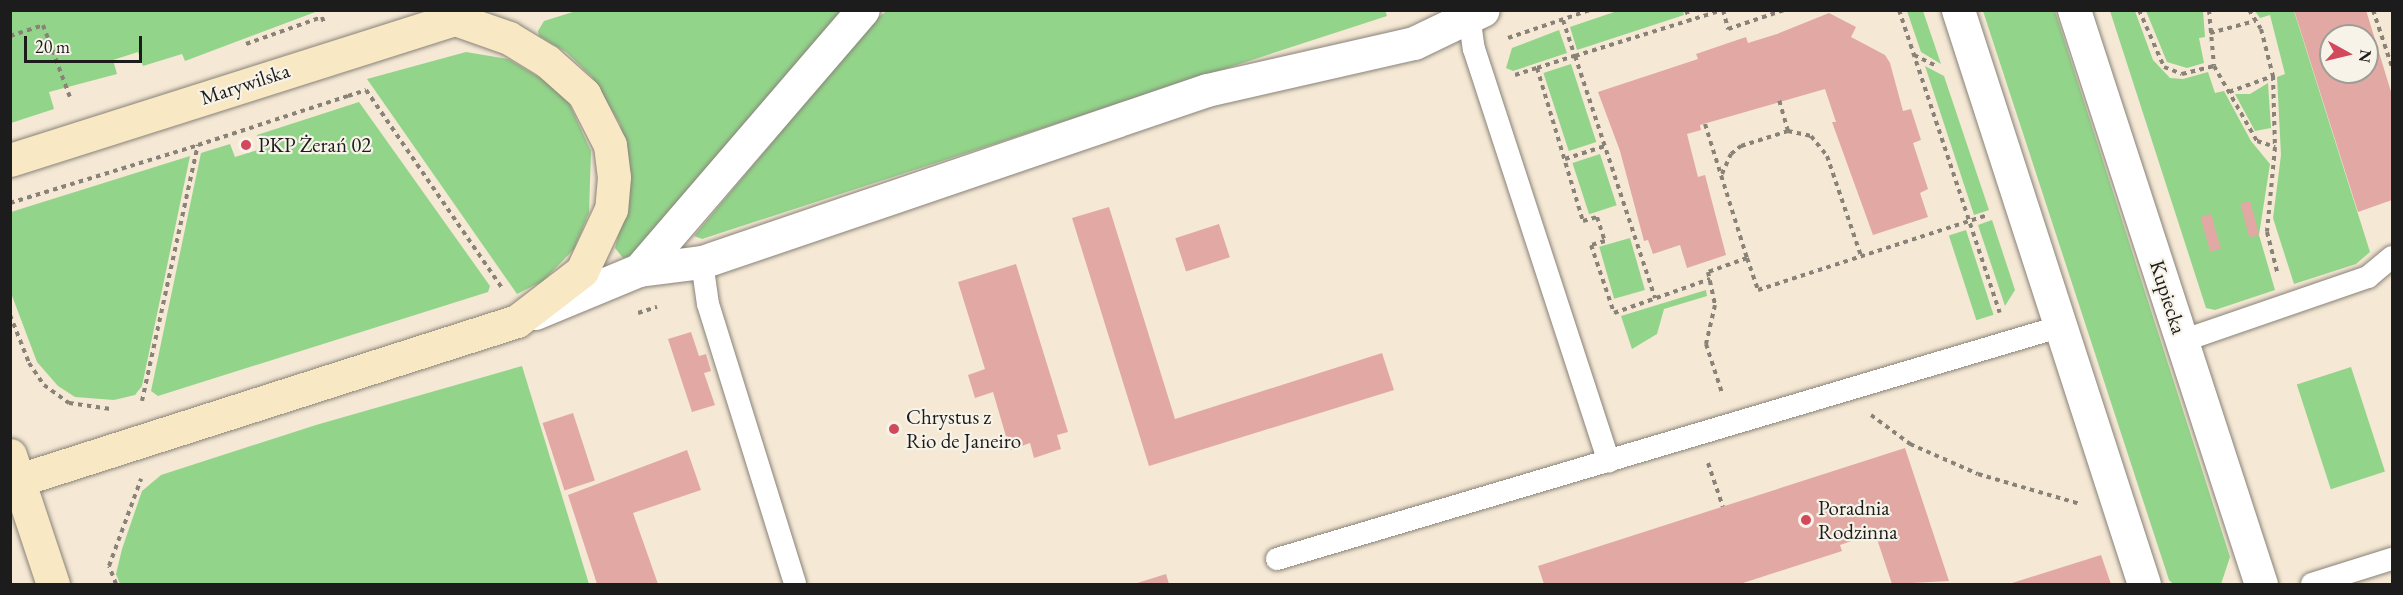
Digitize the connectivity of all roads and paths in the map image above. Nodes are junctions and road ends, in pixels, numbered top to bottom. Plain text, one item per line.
1 (862, 10) edge
2 (1590, 10) edge
3 (1686, 10) edge
4 (1723, 10) edge
5 (1784, 10) edge
6 (1899, 10) edge
7 (1958, 10) edge
8 (2074, 10) edge
9 (2139, 10) edge
10 (2209, 10) edge
11 (2249, 10) edge
12 (2373, 10) edge
13 (1476, 13) edge
14 (443, 18) edge
15 (1563, 20) junction
16 (1690, 21) junction
17 (2255, 21) junction
18 (2210, 33) junction
19 (1521, 34) dead end
20 (10, 36) edge
21 (1506, 39) dead end
22 (1503, 48) dead end
23 (1575, 56) junction
24 (2214, 66) junction
25 (2392, 67) edge
26 (1537, 68) junction
27 (2273, 76) junction
28 (1506, 78) dead end
29 (2229, 92) junction
30 (68, 100) dead end
31 (1779, 100) dead end
32 (1705, 124) dead end
33 (1788, 131) junction
34 (198, 146) junction
35 (1605, 147) junction
36 (2275, 147) junction
37 (18, 157) edge
38 (1565, 159) junction
39 (1722, 176) junction
40 (10, 203) edge
41 (1999, 212) dead end
42 (1970, 221) junction
43 (1861, 256) junction
44 (2392, 257) edge
45 (1747, 258) junction
46 (702, 262) junction
47 (639, 270) junction
48 (1710, 279) junction
49 (2280, 282) dead end
50 (503, 290) dead end
51 (1655, 298) junction
52 (2012, 314) dead end
53 (10, 315) edge
54 (2001, 317) junction
55 (517, 321) junction
56 (1990, 321) dead end
57 (2062, 326) junction
58 (2182, 341) junction
59 (1726, 405) dead end
60 (140, 406) dead end
61 (118, 408) dead end
62 (1867, 412) dead end
63 (1609, 461) junction
64 (1709, 466) dead end
65 (15, 468) edge
66 (150, 473) dead end
67 (2085, 506) dead end
68 (1723, 507) dead end
69 (1277, 559) dead end
70 (2392, 559) edge
71 (53, 585) edge
72 (116, 585) edge
73 (795, 585) edge
74 (2144, 585) edge
75 (2261, 585) edge
76 (2312, 585) edge

1 - 47 street
2 - 15 path
3 - 16 path
4 - 5 path
4 - 16 path
6 - 42 path
7 - 57 street
8 - 58 street, Kupiecka
9 - 24 path
10 - 18 path
11 - 17 path
12 - 25 path
13 - 46 street
13 - 63 lane
14 - 37 main road, Marywilska
14 - 55 main road
15 - 19 path
15 - 23 path
16 - 23 path
17 - 18 path
17 - 27 path
18 - 24 path
20 - 30 path
21 - 22 path
23 - 26 path
23 - 35 path
24 - 29 path
26 - 28 path
26 - 38 path
27 - 29 path
27 - 36 path
29 - 36 path
31 - 33 path
32 - 39 path
33 - 39 path
33 - 43 path
34 - 40 path
34 - 50 path
34 - 60 path
35 - 38 path
35 - 51 path
36 - 49 path
38 - 51 path
39 - 45 path
41 - 42 path
42 - 43 path
42 - 54 path
43 - 45 path
44 - 58 lane
45 - 48 path
46 - 47 street
46 - 73 lane
47 - 55 street
48 - 51 path
48 - 59 path
52 - 54 path
53 - 61 path
54 - 56 path
55 - 65 main road
57 - 63 lane
57 - 74 street
58 - 75 street, Kupiecka
62 - 67 path
63 - 69 lane
64 - 68 path
65 - 71 main road
66 - 72 path
70 - 76 lane

